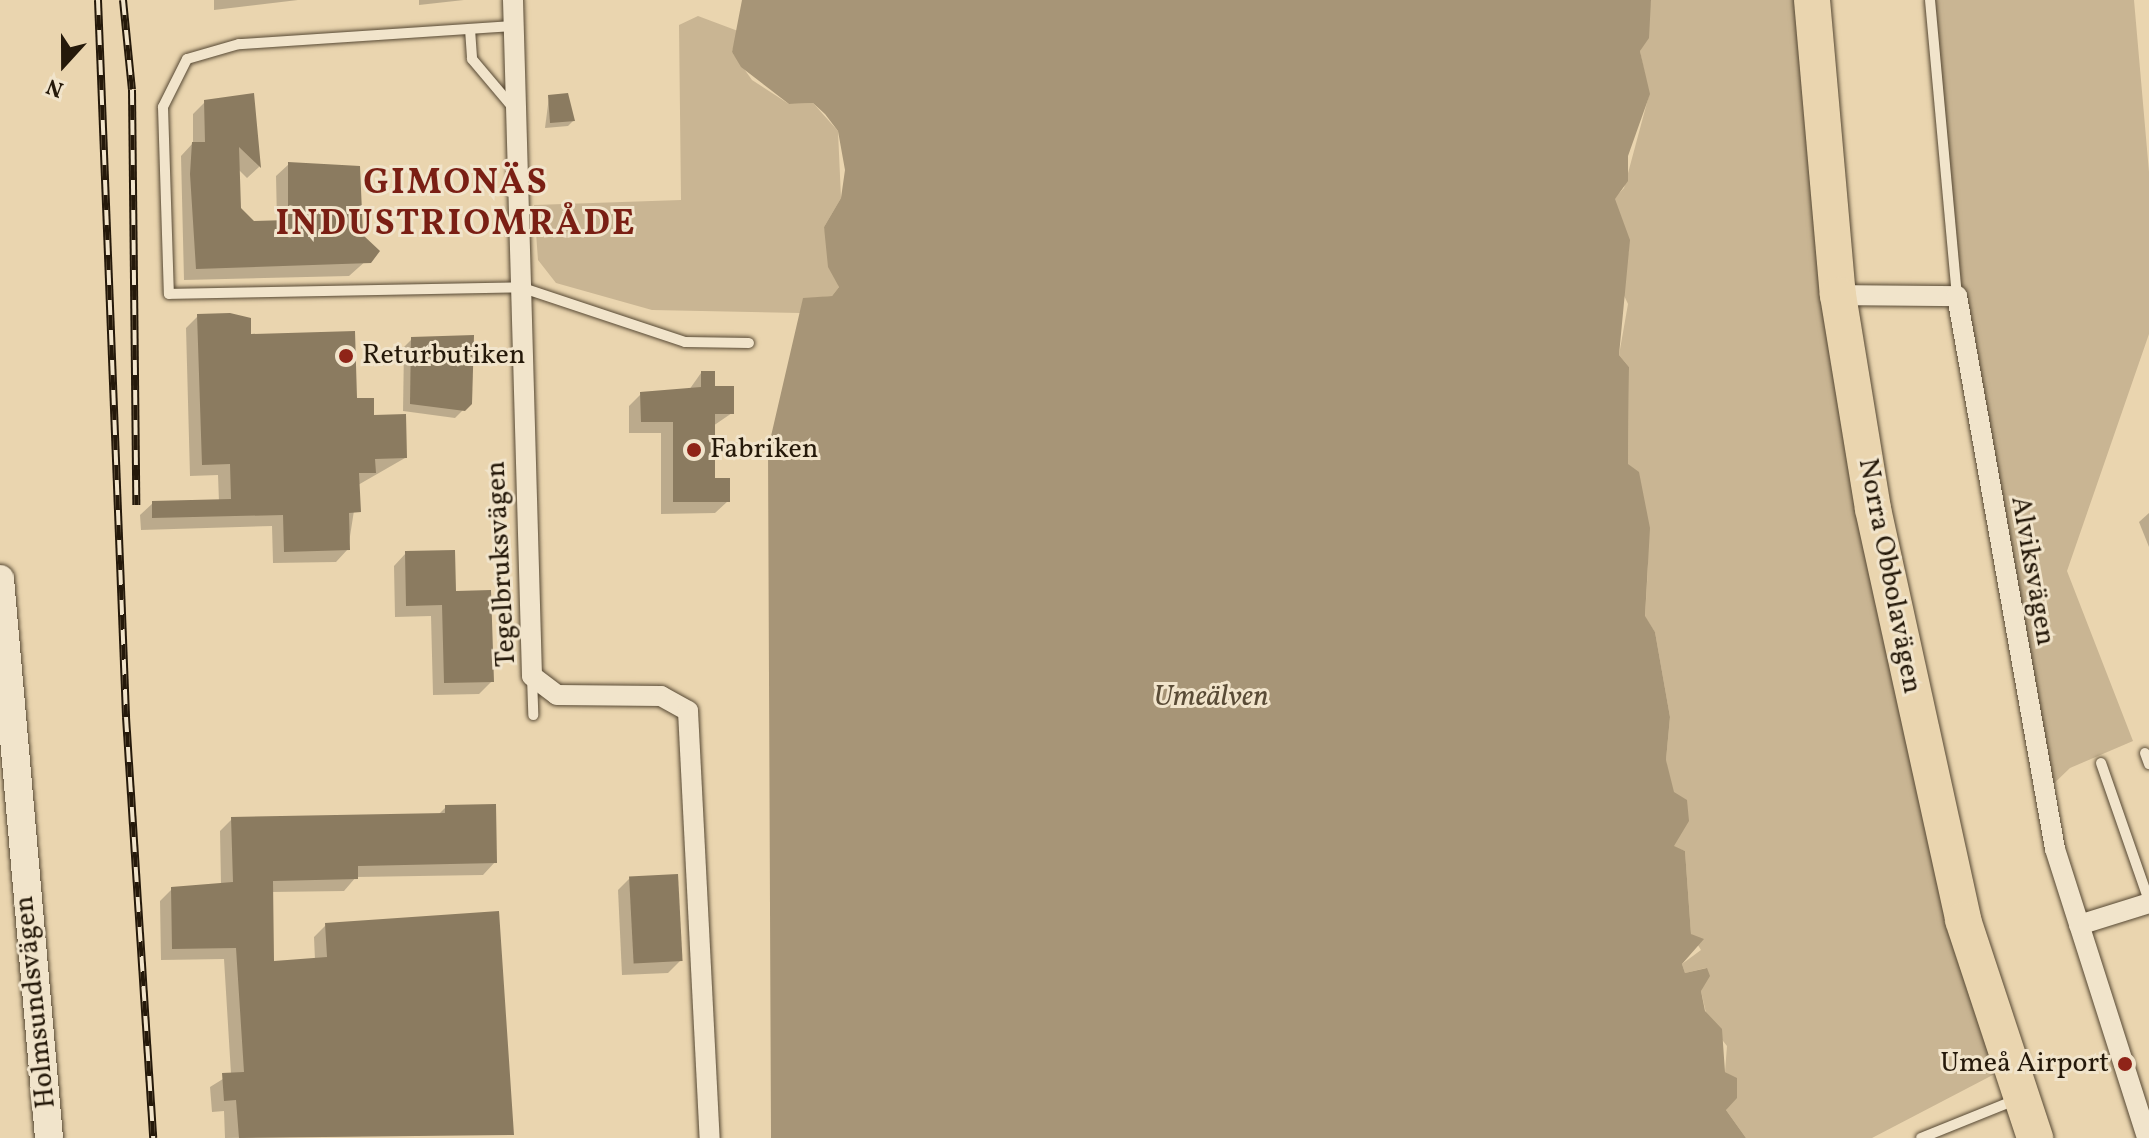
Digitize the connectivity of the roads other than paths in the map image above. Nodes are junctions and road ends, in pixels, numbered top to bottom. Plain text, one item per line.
1 (513, 0) edge
2 (1812, 0) edge
3 (1930, 0) edge
4 (513, 26) junction
5 (470, 29) junction
6 (516, 110) junction
7 (520, 287) junction
8 (1838, 295) junction
9 (1957, 296) junction
10 (749, 343) dead end
11 (0, 579) edge
12 (532, 676) junction
13 (533, 715) dead end
14 (2101, 763) dead end
15 (2149, 902) edge
16 (2079, 925) junction
17 (2021, 1097) junction
18 (49, 1138) edge
19 (710, 1138) edge
20 (1921, 1138) edge
21 (2035, 1138) edge
22 (2147, 1138) edge

1 - 4 street, Tegelbruksvägen
2 - 8 highway, Norra Obbolavägen
3 - 9 lane, Alviksvägen
4 - 5 lane
4 - 6 street, Tegelbruksvägen
5 - 6 lane
5 - 7 lane
6 - 7 street, Tegelbruksvägen
7 - 10 lane
7 - 12 street, Tegelbruksvägen
8 - 9 street
8 - 17 highway, Norra Obbolavägen
9 - 16 street, Alviksvägen
11 - 18 main road, Holmsundsvägen
12 - 13 lane
12 - 19 street, Tegelbruksvägen
14 - 15 lane
15 - 16 street
16 - 22 street, Alviksvägen
17 - 20 lane
17 - 21 highway, Norra Obbolavägen

